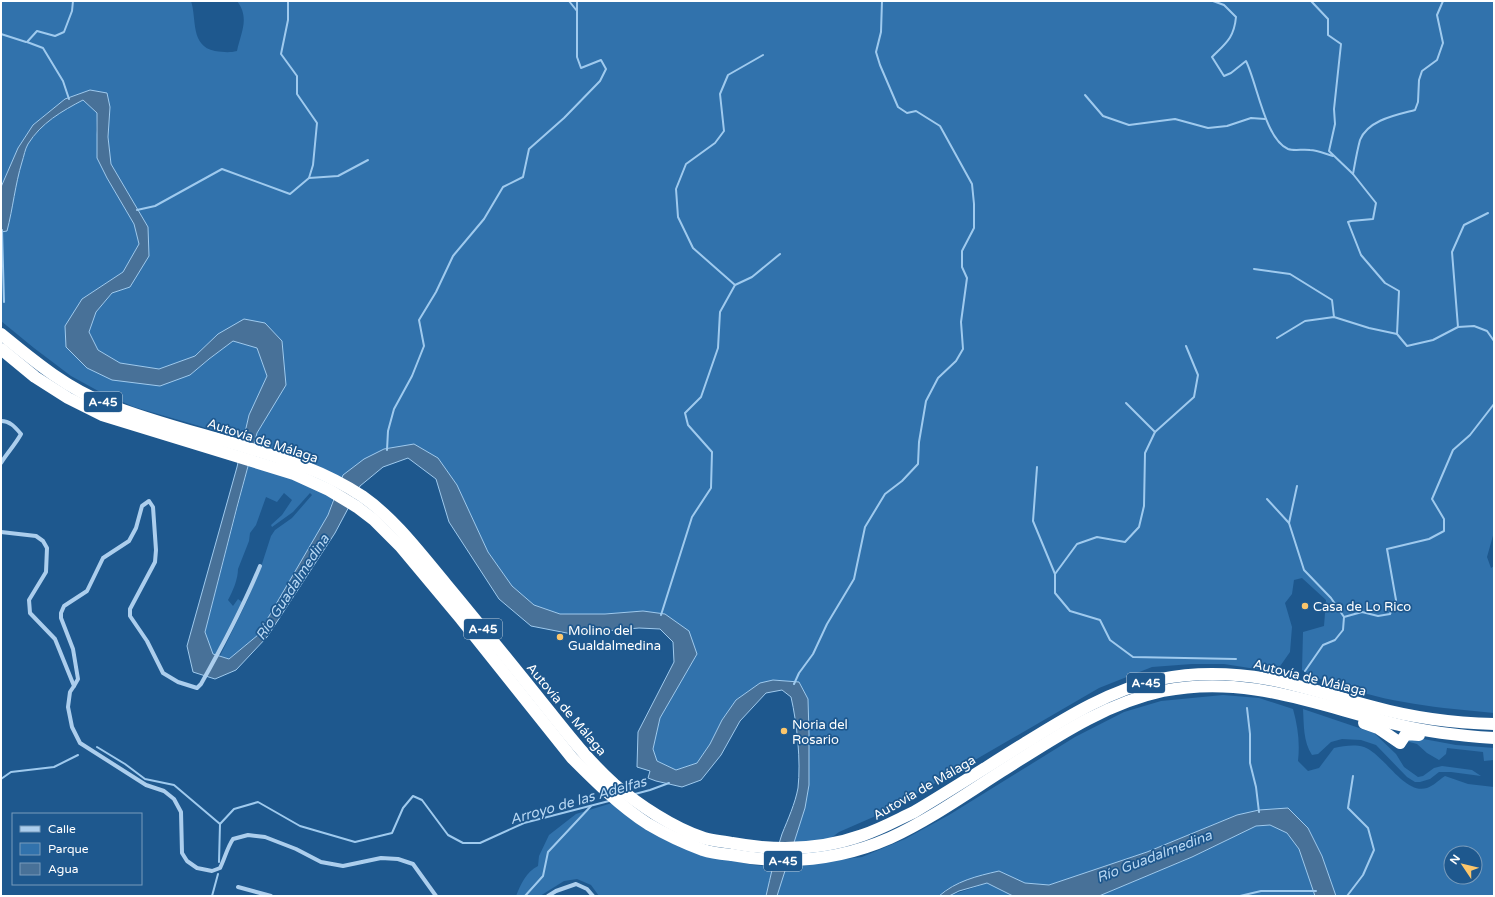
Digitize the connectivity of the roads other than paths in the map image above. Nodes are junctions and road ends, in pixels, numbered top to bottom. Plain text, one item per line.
1 (1, 334) edge
2 (1, 349) edge
3 (1, 421) edge
4 (219, 445) junction
5 (1, 463) edge
6 (1, 532) edge
7 (260, 566) dead end
8 (74, 686) junction
9 (1335, 708) junction
10 (1494, 724) edge
11 (1447, 734) junction
12 (1494, 738) edge
13 (834, 849) junction
14 (238, 888) dead end
15 (271, 896) edge
16 (436, 896) edge
17 (548, 896) edge
18 (593, 896) edge

1 - 4 highway, Autovía de Málaga / A-45
2 - 4 highway, Autovía de Málaga / A-45
3 - 5 street
4 - 13 highway, Autovía de Málaga / A-45
6 - 8 street
7 - 8 street
8 - 16 street
9 - 11 highway, Autovía de Málaga / A-45
9 - 11 highway
9 - 13 highway, Autovía de Málaga / A-45
10 - 13 highway, Autovía de Málaga / A-45
11 - 12 highway, Autovía de Málaga / A-45
14 - 15 street
17 - 18 street

